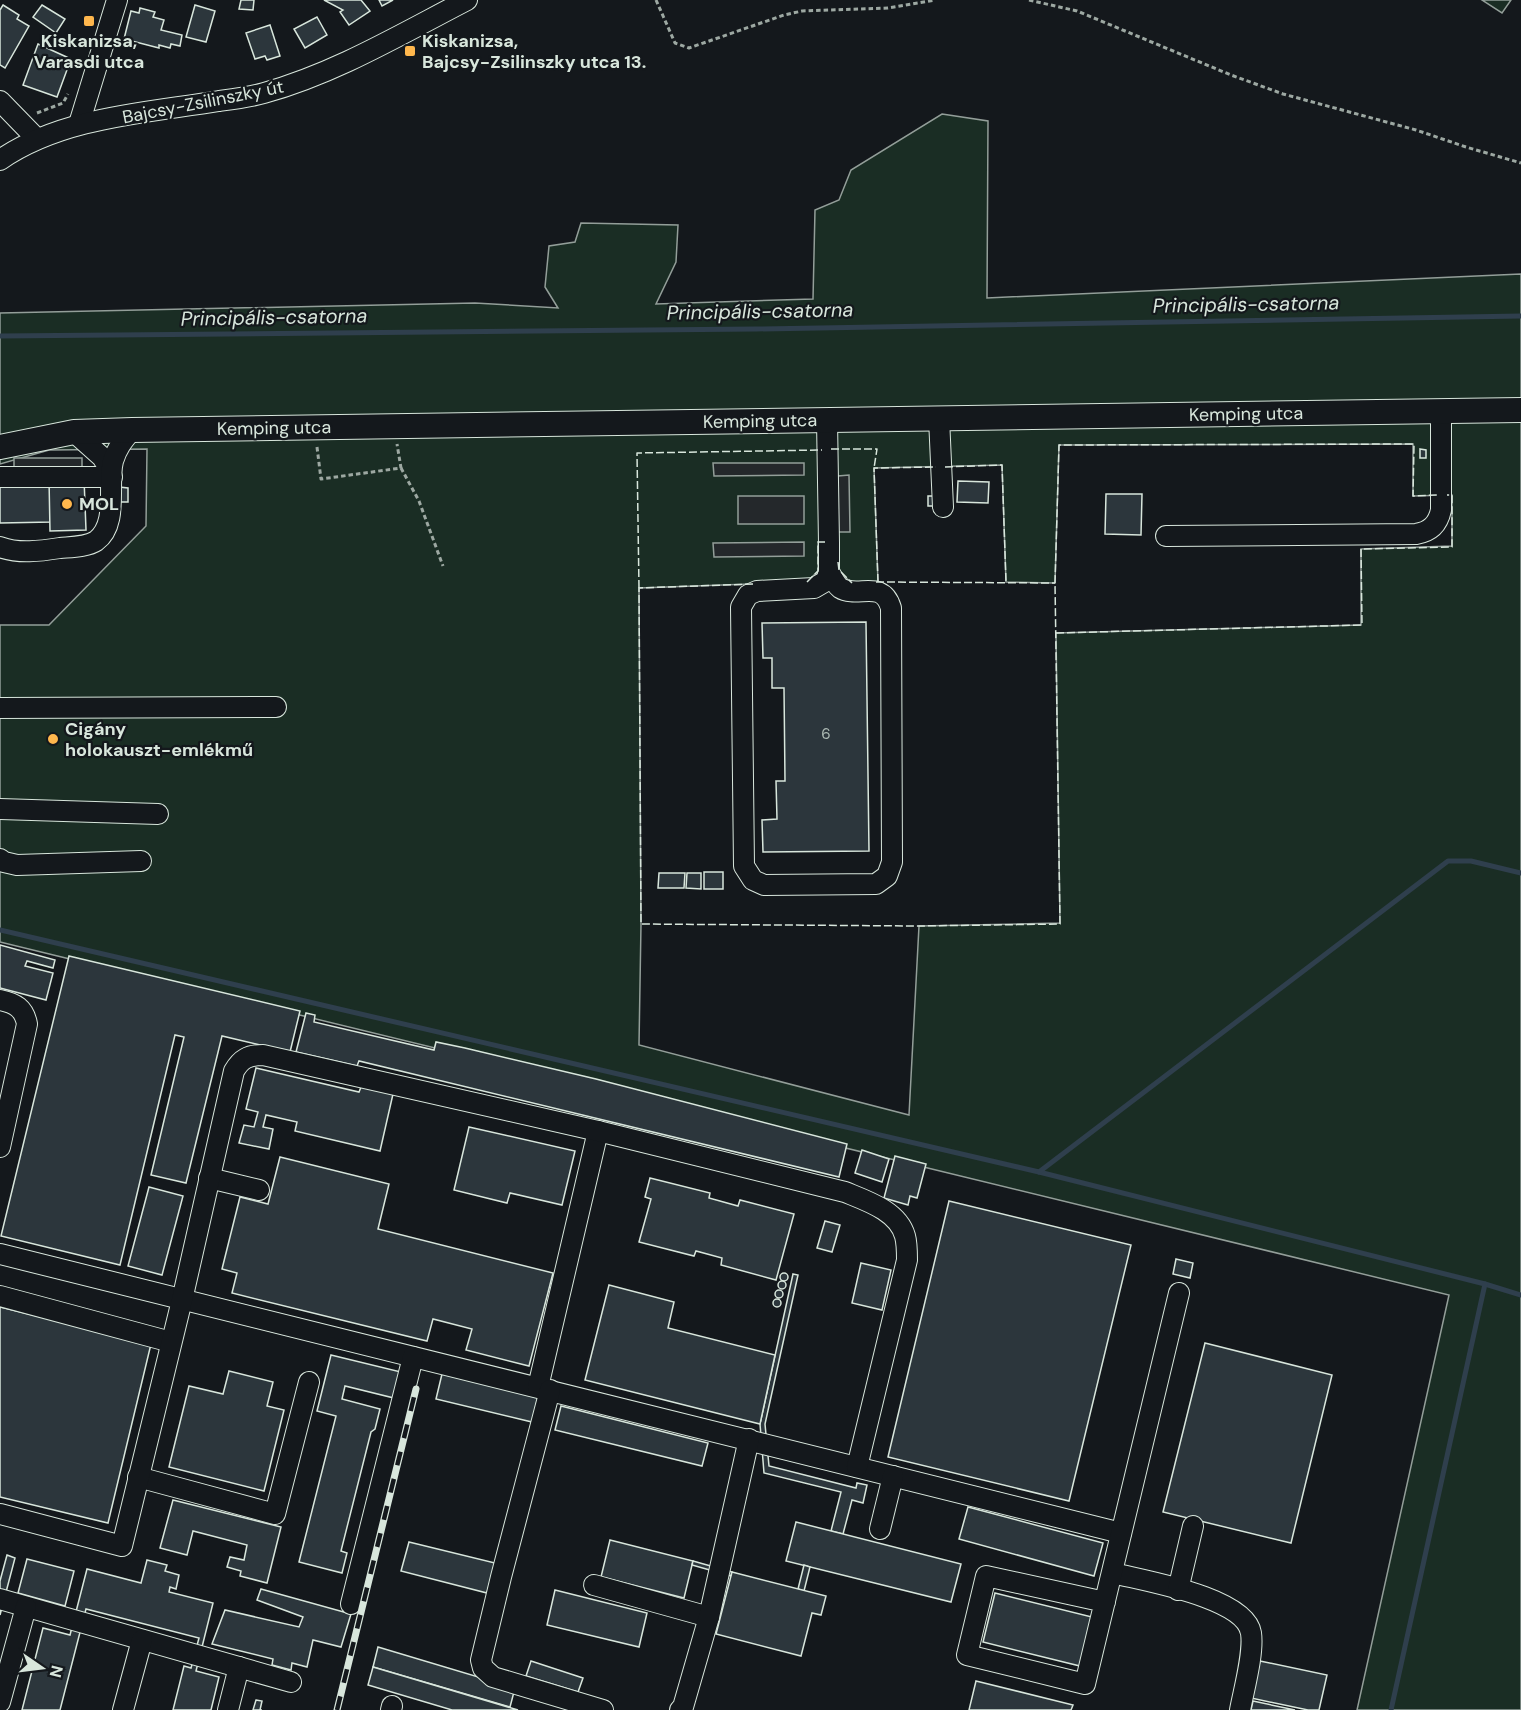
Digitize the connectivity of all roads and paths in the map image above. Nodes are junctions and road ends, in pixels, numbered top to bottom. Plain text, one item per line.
1 (117, 0) edge
2 (467, 0) edge
3 (656, 0) edge
4 (935, 0) edge
5 (1029, 0) edge
6 (72, 87) dead end
7 (0, 101) edge
8 (18, 117) junction
9 (79, 124) junction
10 (36, 139) junction
11 (0, 159) edge
12 (1521, 163) edge
13 (1521, 410) edge
14 (1441, 411) junction
15 (939, 418) junction
16 (827, 420) junction
17 (394, 426) junction
18 (314, 427) junction
19 (132, 430) junction
20 (74, 432) junction
21 (0, 447) edge
22 (400, 468) junction
23 (112, 474) junction
24 (0, 477) edge
25 (943, 507) dead end
26 (1166, 536) dead end
27 (0, 547) edge
28 (443, 566) dead end
29 (829, 571) junction
30 (276, 707) dead end
31 (0, 708) edge
32 (0, 809) edge
33 (158, 814) dead end
34 (0, 859) edge
35 (141, 861) dead end
36 (0, 1000) edge
37 (598, 1131) junction
38 (0, 1147) edge
39 (209, 1178) junction
40 (259, 1190) dead end
41 (0, 1254) edge
42 (1179, 1293) dead end
43 (0, 1296) edge
44 (182, 1300) junction
45 (171, 1342) junction
46 (413, 1357) junction
47 (309, 1382) dead end
48 (544, 1389) junction
49 (749, 1439) junction
50 (857, 1467) junction
51 (893, 1476) junction
52 (138, 1477) junction
53 (0, 1515) edge
54 (1193, 1526) dead end
55 (880, 1529) dead end
56 (1121, 1533) junction
57 (1113, 1573) junction
58 (594, 1585) dead end
59 (1178, 1590) junction
60 (0, 1599) edge
61 (1105, 1602) junction
62 (351, 1604) dead end
63 (26, 1607) junction
64 (709, 1617) junction
65 (142, 1640) junction
66 (239, 1667) junction
67 (291, 1682) dead end
68 (0, 1702) edge
69 (123, 1710) edge
70 (228, 1710) edge
71 (603, 1710) edge
72 (680, 1710) edge
73 (1240, 1710) edge

1 - 9 street
2 - 9 street, Bajcsy-Zsilinszky út
3 - 4 path
5 - 12 path
6 - 8 path
7 - 8 street
8 - 10 street
9 - 10 street, Bajcsy-Zsilinszky út
10 - 11 street, Bajcsy-Zsilinszky út
13 - 14 main road, Kemping utca
14 - 15 main road, Kemping utca
14 - 26 street
15 - 16 main road, Kemping utca
15 - 25 street
16 - 17 main road, Kemping utca
16 - 29 street
17 - 18 main road, Kemping utca
17 - 22 path
18 - 19 main road, Kemping utca
18 - 22 path
19 - 20 main road, Kemping utca
19 - 23 street
20 - 21 main road, Kemping utca
20 - 23 street
22 - 28 path
23 - 24 street
23 - 27 street
29 - 29 street
30 - 31 street
32 - 33 street
34 - 35 street
36 - 38 street
37 - 39 street
37 - 48 street
37 - 50 street
39 - 40 street
39 - 44 street
41 - 44 street
42 - 56 street
43 - 45 street
44 - 45 street
44 - 46 street
45 - 52 street
46 - 48 street
46 - 62 street
47 - 52 street
48 - 49 street
48 - 71 street
49 - 50 street
49 - 64 street
50 - 51 street
51 - 55 street
51 - 56 street
52 - 53 street
54 - 59 street
56 - 57 street
57 - 59 street
57 - 61 street
58 - 64 street
59 - 73 street
60 - 63 street
61 - 61 street
63 - 65 street
63 - 68 street
64 - 72 street
65 - 66 street
65 - 69 street
66 - 67 street
66 - 70 street

